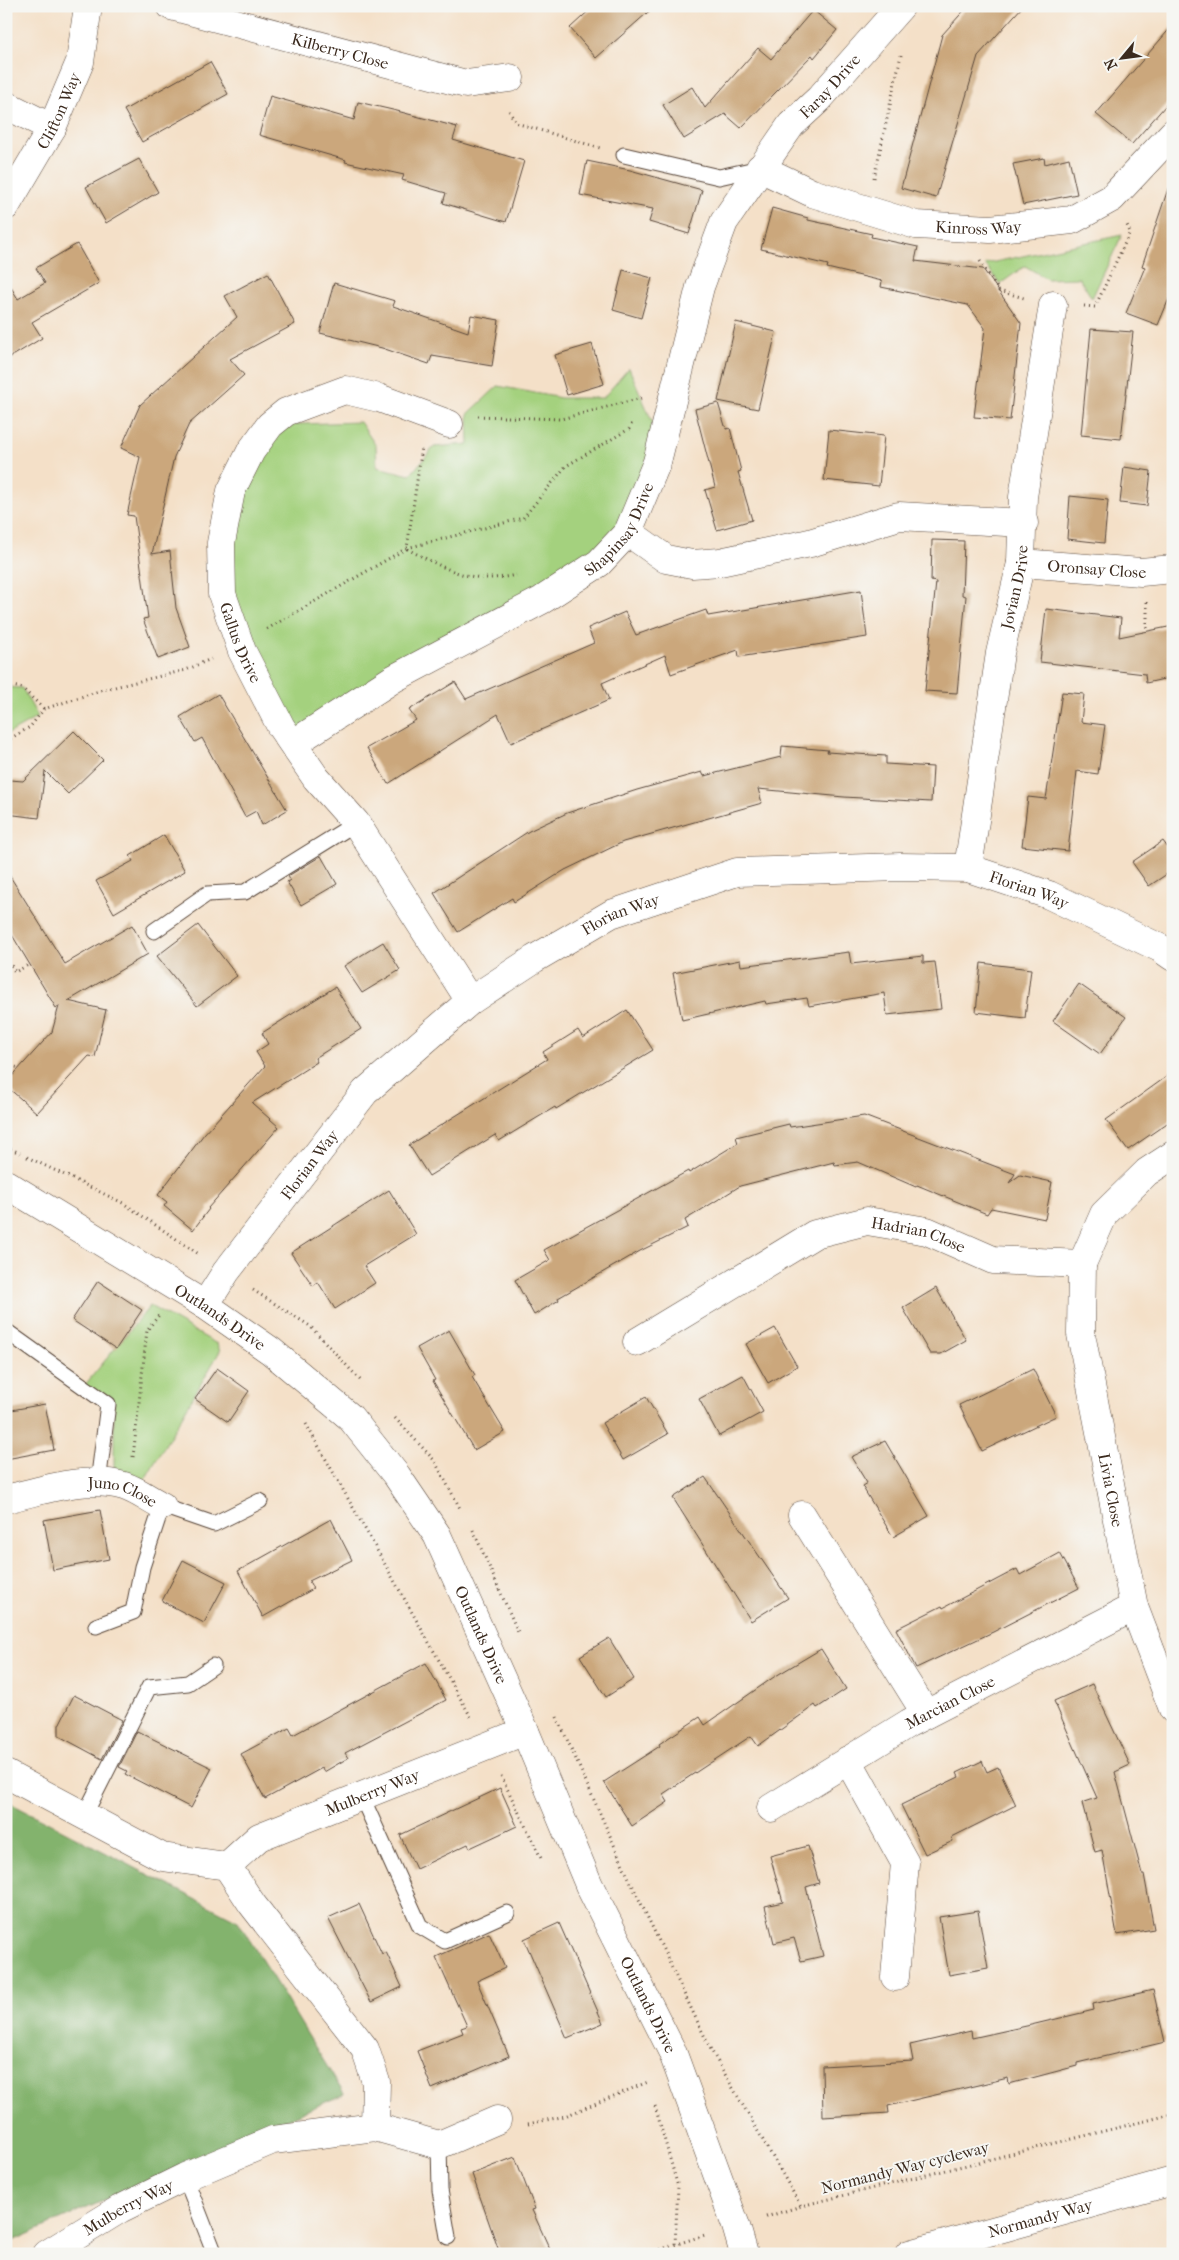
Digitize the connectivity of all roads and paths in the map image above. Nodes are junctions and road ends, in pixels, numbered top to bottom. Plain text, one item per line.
1 (88, 6) edge
2 (171, 6) edge
3 (901, 6) edge
4 (903, 47) dead end
5 (500, 80) joint
6 (6, 105) edge
7 (52, 128) junction
8 (1173, 133) edge
9 (624, 155) joint
10 (760, 168) junction
11 (1112, 198) junction
12 (6, 206) edge
13 (867, 211) junction
14 (980, 228) junction
15 (1053, 305) junction
16 (675, 390) junction
17 (438, 420) junction
18 (634, 420) dead end
19 (1024, 523) junction
20 (628, 532) junction
21 (407, 548) junction
22 (1021, 563) junction
23 (1173, 569) edge
24 (523, 574) dead end
25 (240, 645) junction
26 (6, 685) edge
27 (44, 709) junction
28 (6, 741) edge
29 (294, 743) junction
30 (356, 822) junction
31 (968, 868) junction
32 (154, 931) dead end
33 (6, 957) edge
34 (1173, 957) edge
35 (30, 964) dead end
36 (470, 1001) junction
37 (6, 1065) edge
38 (20, 1068) dead end
39 (1173, 1155) edge
40 (6, 1184) edge
41 (1082, 1264) junction
42 (205, 1305) junction
43 (164, 1309) dead end
44 (6, 1332) edge
45 (637, 1342) dead end
46 (301, 1416) dead end
47 (98, 1483) junction
48 (125, 1486) junction
49 (6, 1499) edge
50 (260, 1502) dead end
51 (162, 1506) junction
52 (802, 1514) dead end
53 (1134, 1607) junction
54 (96, 1626) dead end
55 (213, 1666) dead end
56 (1173, 1709) edge
57 (926, 1714) junction
58 (525, 1731) junction
59 (487, 1746) junction
60 (848, 1760) junction
61 (6, 1774) edge
62 (361, 1795) junction
63 (771, 1808) dead end
64 (84, 1816) junction
65 (544, 1865) dead end
66 (227, 1866) junction
67 (507, 1913) dead end
68 (895, 1977) dead end
69 (645, 2073) dead end
70 (648, 2082) junction
71 (650, 2090) dead end
72 (653, 2098) dead end
73 (1173, 2114) edge
74 (497, 2120) joint
75 (375, 2127) junction
76 (439, 2145) junction
77 (185, 2177) junction
78 (1173, 2181) edge
79 (736, 2226) junction
80 (448, 2237) dead end
81 (675, 2244) junction
82 (47, 2254) edge
83 (214, 2254) edge
84 (646, 2254) edge
85 (744, 2254) edge
86 (909, 2254) edge

1 - 7 street, Clifton Way
2 - 5 street, Kilberry Close
3 - 10 street, Faray Drive
4 - 13 path
5 - 9 path
6 - 7 street
7 - 12 street, Clifton Way
8 - 11 street, Kinross Way
9 - 10 lane
10 - 13 street, Kinross Way
10 - 16 street, Shapinsay Drive
11 - 14 street, Kinross Way
11 - 15 path
13 - 14 street, Kinross Way
14 - 15 path
15 - 19 street, Jovian Drive
16 - 17 path
16 - 20 street, Shapinsay Drive
17 - 21 path
17 - 25 street, Gallus Drive
18 - 21 path
19 - 20 street
19 - 22 street, Jovian Drive
20 - 29 street, Shapinsay Drive
21 - 24 path
21 - 25 path
22 - 23 street, Oronsay Close
22 - 31 street, Jovian Drive
25 - 27 path
25 - 29 street, Gallus Drive
26 - 27 path
27 - 28 path
29 - 30 street, Gallus Drive
30 - 32 lane
30 - 36 street, Gallus Drive
31 - 34 street, Florian Way
31 - 36 street, Florian Way
33 - 35 path
36 - 42 street, Florian Way
37 - 38 path
39 - 41 street
40 - 42 street, Outlands Drive
41 - 45 street, Hadrian Close
41 - 53 street, Livia Close
42 - 58 street, Outlands Drive
43 - 48 path
44 - 47 lane
46 - 59 path
47 - 48 street, Juno Close
47 - 49 street, Juno Close
48 - 51 street, Juno Close
50 - 51 lane, Juno Close
51 - 54 lane
52 - 57 street
53 - 56 street, Livia Close
53 - 57 street, Marcian Close
55 - 64 lane
57 - 60 street, Marcian Close
58 - 59 street, Mulberry Way
58 - 79 street, Outlands Drive
59 - 62 street, Mulberry Way
59 - 65 path
60 - 63 street, Marcian Close
60 - 68 street
61 - 64 street
62 - 66 street, Mulberry Way
62 - 67 lane
64 - 66 street
66 - 75 street
69 - 70 path
70 - 71 path
70 - 74 path
72 - 81 path
73 - 79 path, Normandy Way cycleway
74 - 76 street
75 - 76 street, Mulberry Way
75 - 77 street, Mulberry Way
76 - 80 lane
77 - 82 street, Mulberry Way
77 - 83 lane, Mulberry Way
78 - 86 street, Normandy Way
79 - 81 path, Normandy Way cycleway
79 - 85 street, Outlands Drive
81 - 84 path, Normandy Way cycleway

